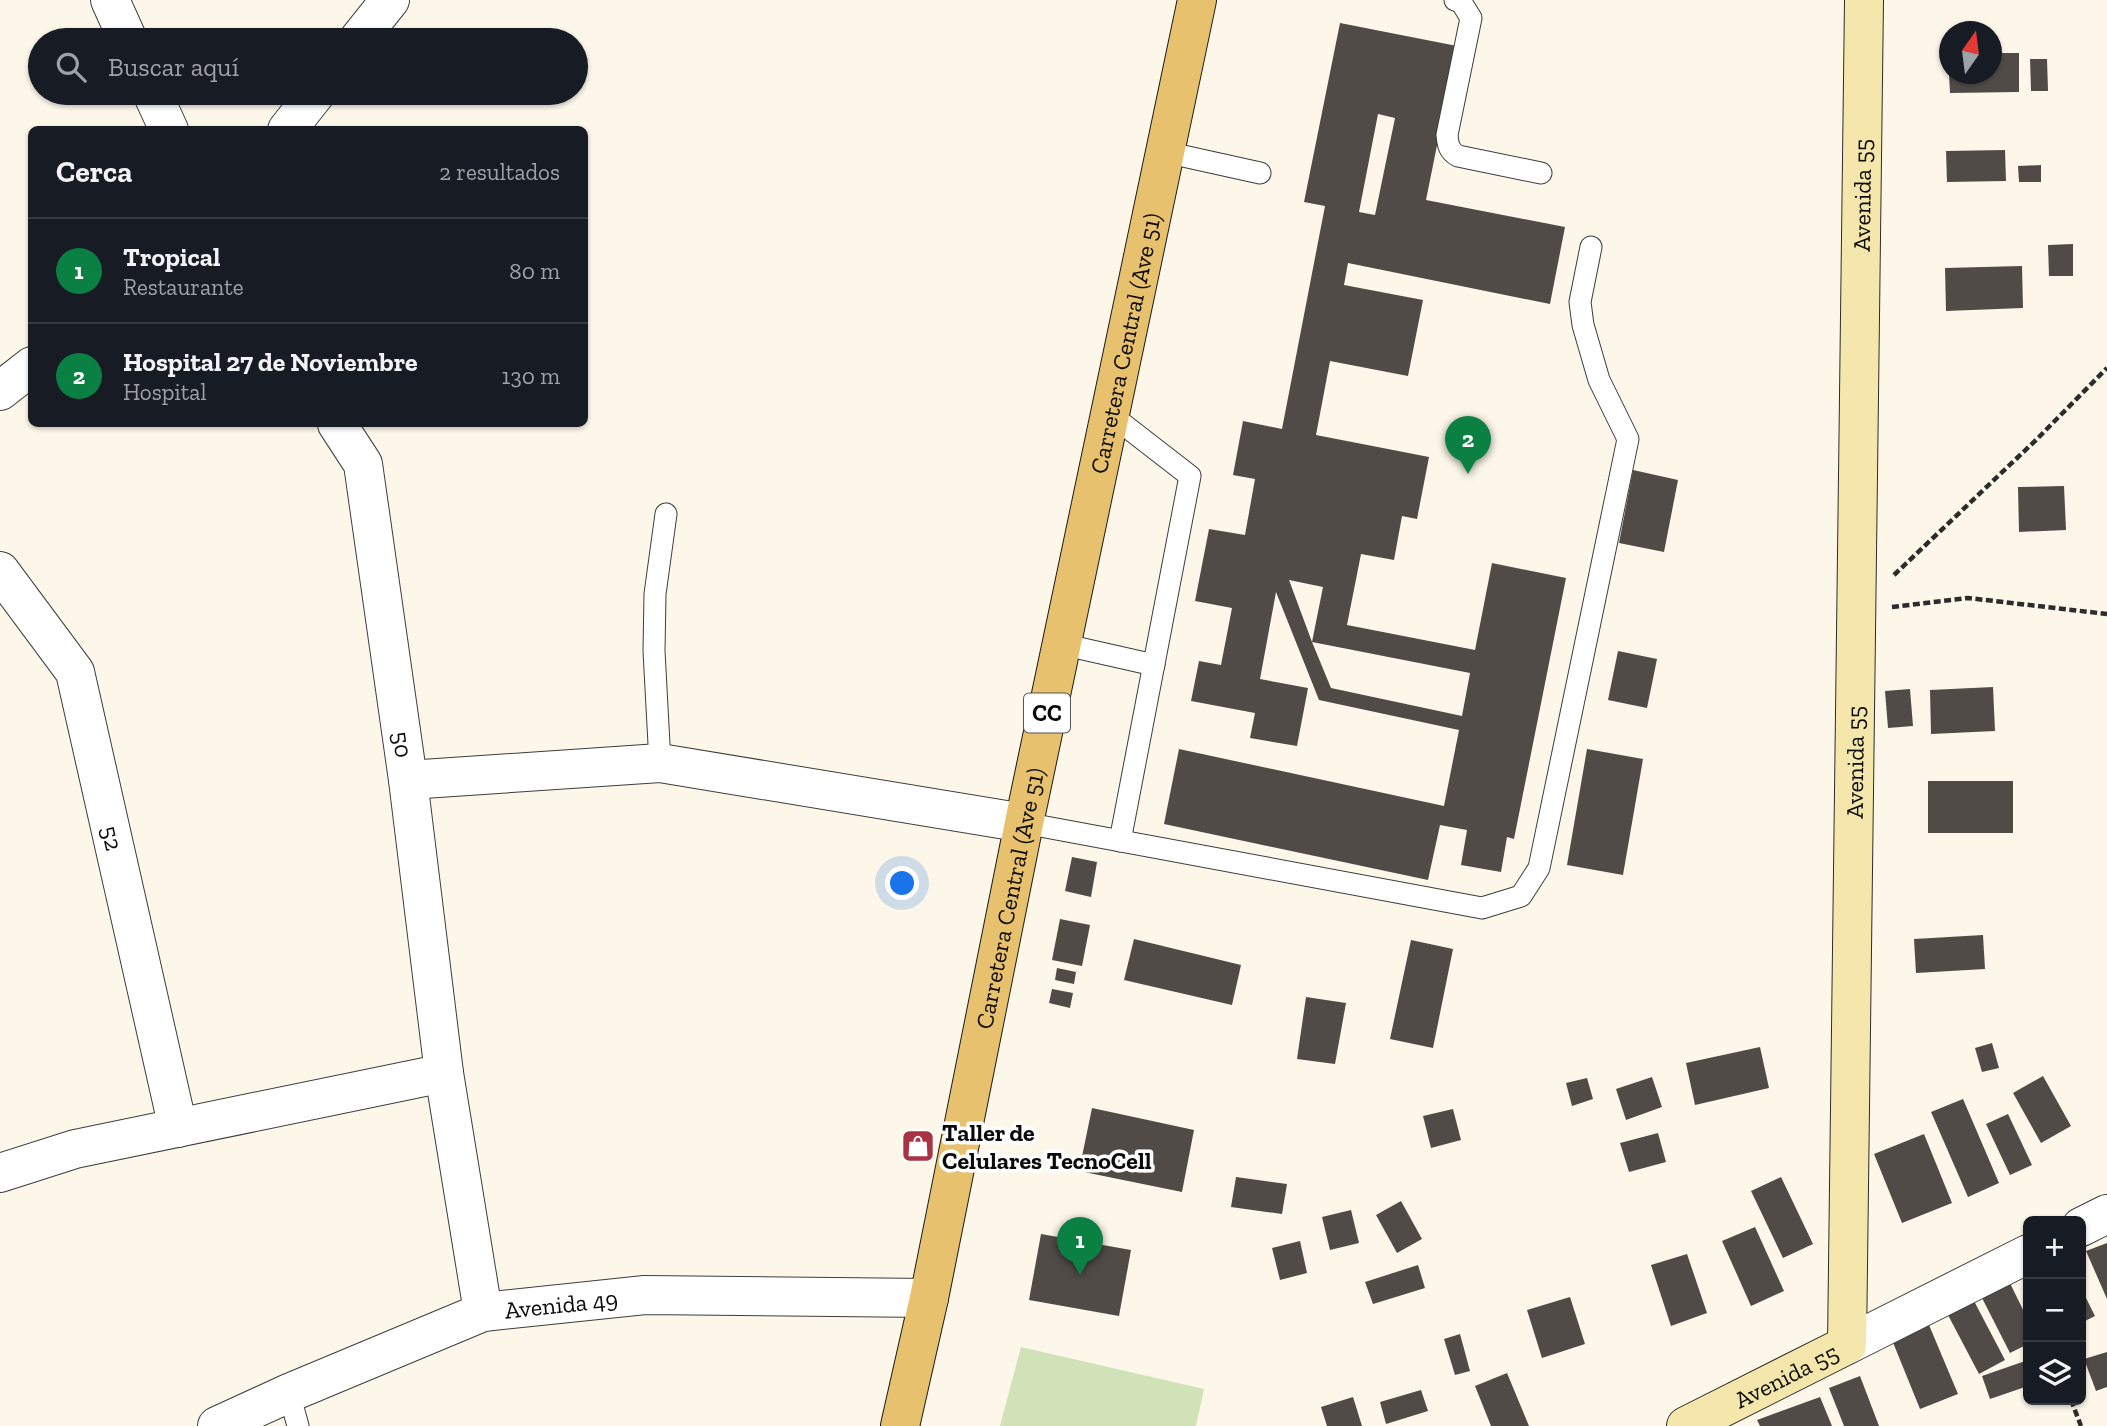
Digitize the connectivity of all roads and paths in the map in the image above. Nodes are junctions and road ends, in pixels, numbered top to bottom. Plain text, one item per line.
1 (110, 0) edge
2 (390, 0) edge
3 (1197, 0) edge
4 (1454, 0) edge
5 (1864, 0) edge
6 (123, 28) edge
7 (368, 28) edge
8 (158, 105) edge
9 (307, 105) edge
10 (167, 126) edge
11 (290, 126) edge
12 (1165, 152) junction
13 (1260, 173) dead end
14 (1541, 173) dead end
15 (1591, 247) dead end
16 (2107, 368) edge
17 (28, 369) edge
18 (0, 391) edge
19 (1110, 414) junction
20 (339, 427) edge
21 (666, 514) dead end
22 (0, 570) edge
23 (1856, 611) junction
24 (2107, 614) edge
25 (1061, 644) junction
26 (1154, 665) junction
27 (660, 763) junction
28 (408, 780) junction
29 (1024, 823) junction
30 (1120, 841) junction
31 (444, 1073) junction
32 (178, 1128) junction
33 (0, 1173) edge
34 (2107, 1214) edge
35 (2086, 1224) edge
36 (2023, 1257) edge
37 (929, 1298) junction
38 (483, 1312) junction
39 (1847, 1345) junction
40 (2073, 1405) edge
41 (293, 1410) edge
42 (217, 1426) edge
43 (900, 1426) edge
44 (1686, 1426) edge
45 (2081, 1426) edge

1 - 6 street
2 - 7 street
3 - 12 main road, Carretera Central (Ave 51) / CC
4 - 14 lane
5 - 23 street, Avenida 55
8 - 10 street
9 - 11 street
12 - 13 lane
12 - 19 main road, Carretera Central (Ave 51) / CC
15 - 30 lane
16 - 23 path
17 - 18 street
19 - 25 main road, Carretera Central (Ave 51) / CC
19 - 26 lane
20 - 28 street, 50
21 - 27 lane
22 - 32 street, 52
23 - 24 path
23 - 39 street, Avenida 55
25 - 26 lane
25 - 29 main road, Carretera Central (Ave 51) / CC
26 - 30 lane
27 - 28 street
27 - 29 street
28 - 31 street, 50
29 - 30 lane
29 - 37 main road, Carretera Central (Ave 51) / CC
31 - 32 street
31 - 38 street, 50
32 - 33 street
34 - 35 street
36 - 39 street
37 - 38 street, Avenida 49
37 - 43 main road, Carretera Central (Ave 51) / CC
38 - 41 street, Avenida 49
39 - 44 street, Avenida 55
40 - 45 path
41 - 42 street, Avenida 49

